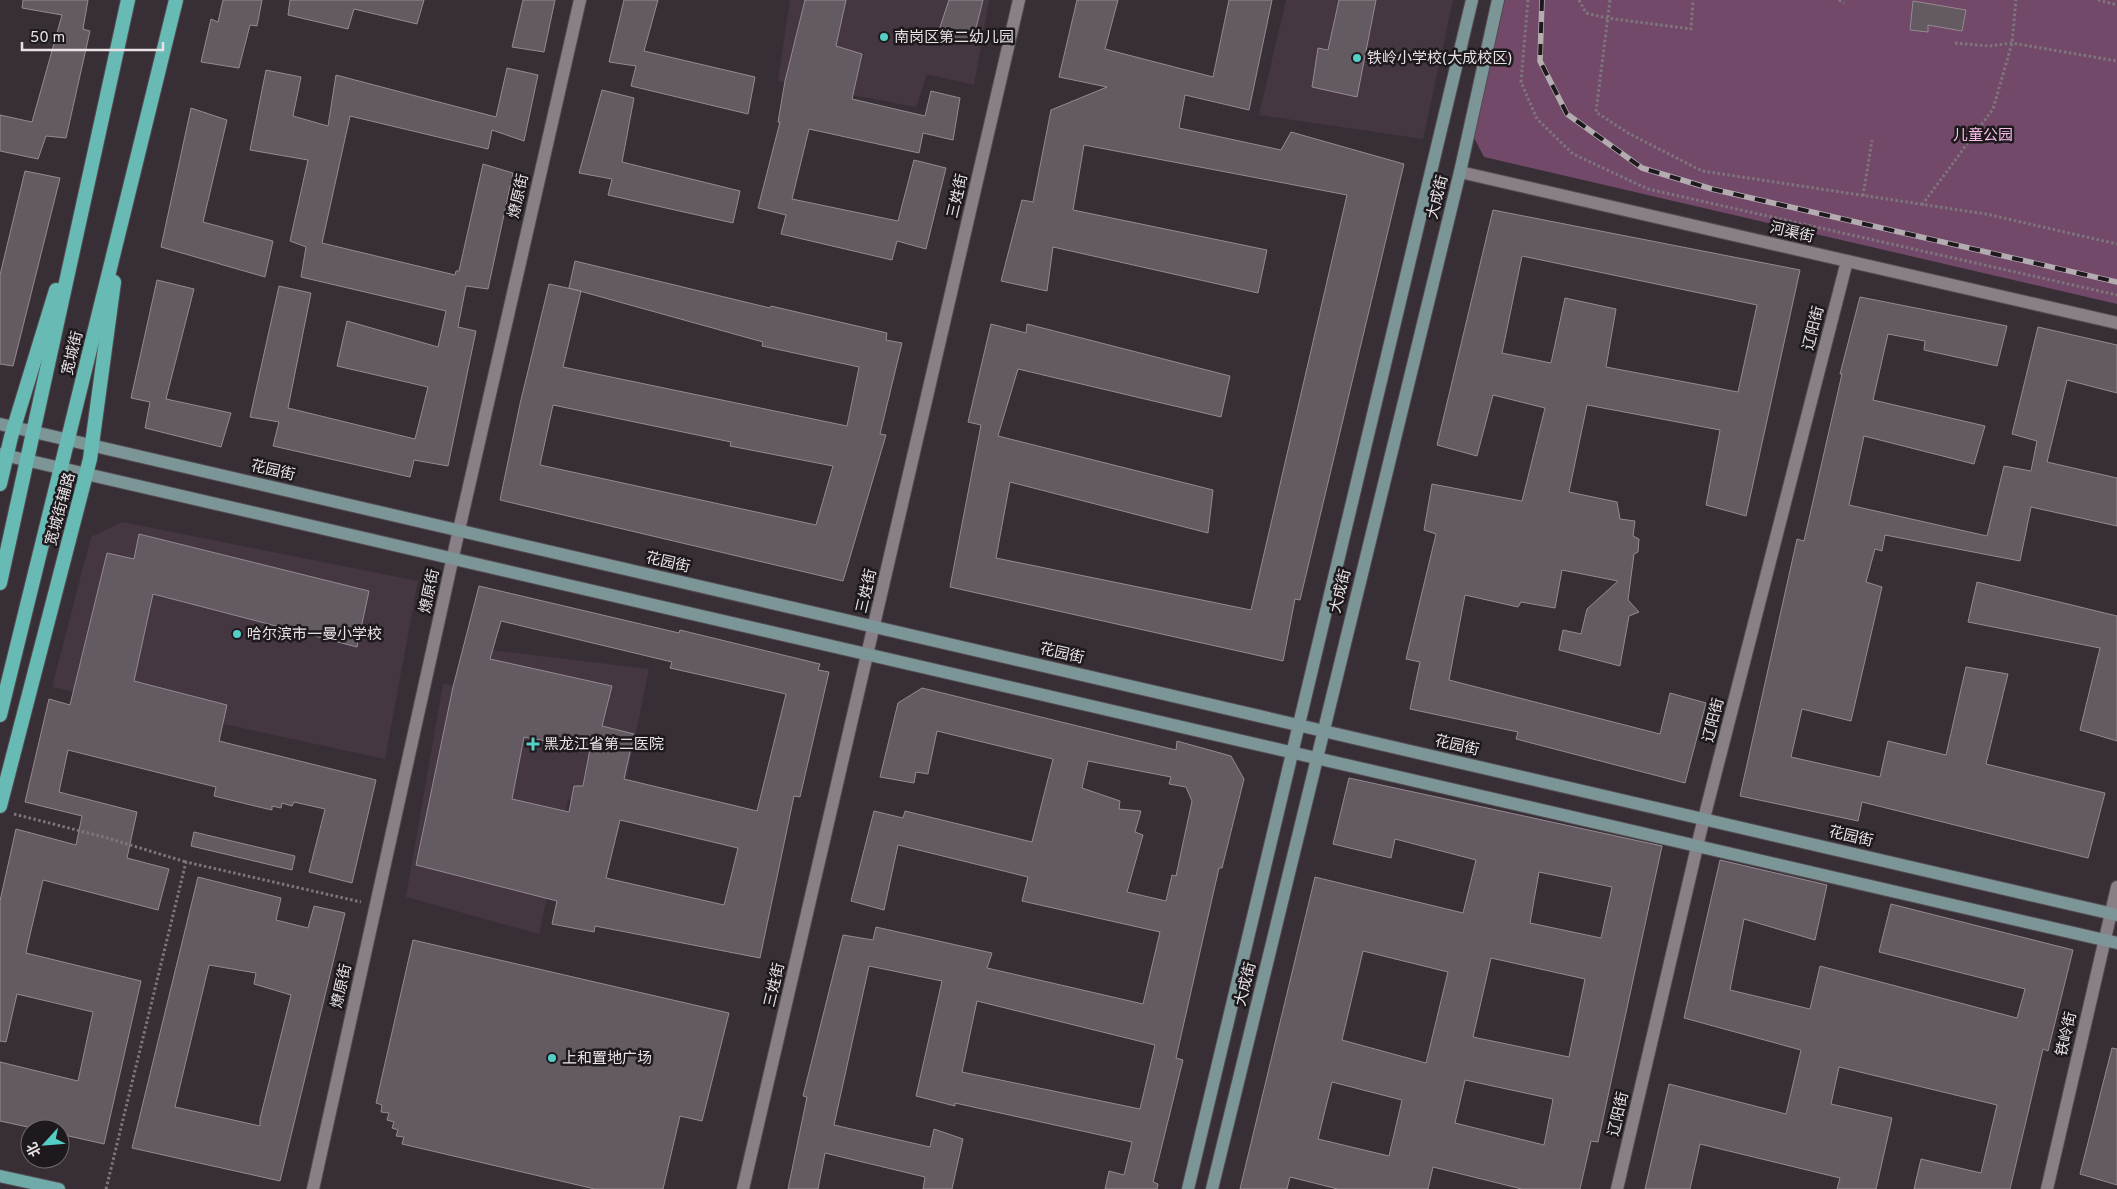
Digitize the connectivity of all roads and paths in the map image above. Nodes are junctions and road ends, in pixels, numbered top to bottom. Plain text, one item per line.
1 (128, 0) edge
2 (176, 0) edge
3 (580, 0) edge
4 (1019, 0) edge
5 (1472, 0) edge
6 (1498, 0) edge
7 (1528, 0) edge
8 (1579, 0) edge
9 (1610, 0) edge
10 (1693, 0) edge
11 (1839, 0) edge
12 (2016, 0) edge
13 (2098, 0) edge
14 (1844, 3) dead end
15 (2117, 5) edge
16 (1608, 18) junction
17 (1955, 43) dead end
18 (2012, 43) junction
19 (2117, 60) edge
20 (1872, 140) dead end
21 (1460, 172) junction
22 (1863, 196) junction
23 (84, 199) junction
24 (1922, 205) junction
25 (123, 214) junction
26 (2117, 244) edge
27 (1847, 261) junction
28 (2117, 295) edge
29 (2117, 323) edge
30 (0, 424) edge
31 (14, 427) junction
32 (34, 431) junction
33 (67, 439) junction
34 (92, 445) junction
35 (3, 454) edge
36 (28, 460) junction
37 (60, 467) junction
38 (86, 473) junction
39 (0, 484) edge
40 (459, 530) junction
41 (452, 558) junction
42 (0, 582) edge
43 (874, 626) junction
44 (868, 654) junction
45 (0, 715) edge
46 (1300, 725) junction
47 (1322, 730) junction
48 (1294, 752) junction
49 (1316, 757) junction
50 (5, 809) edge
51 (1704, 819) junction
52 (1698, 846) junction
53 (186, 862) junction
54 (2117, 887) edge
55 (376, 906) junction
56 (2114, 914) edge
57 (2111, 941) edge
58 (0, 1176) edge
59 (59, 1189) edge
60 (106, 1189) edge
61 (312, 1189) edge
62 (743, 1189) edge
63 (1188, 1189) edge
64 (1212, 1189) edge
65 (1617, 1189) edge
66 (2046, 1189) edge

1 - 23 highway, 宽城街
2 - 25 highway, 宽城街
3 - 40 street, 燎原街
4 - 43 street, 三姓街
5 - 46 main road, 大成街
6 - 21 main road, 大成街
7 - 28 path
8 - 16 path
9 - 16 path
10 - 16 path
11 - 14 path
12 - 18 path
13 - 15 path
16 - 22 path
17 - 18 path
18 - 19 path
18 - 24 path
20 - 22 path
21 - 27 street, 河渠街
21 - 47 main road, 大成街
22 - 24 path
23 - 31 highway
23 - 32 highway, 宽城街
24 - 26 path
25 - 33 highway, 宽城街
25 - 34 highway, 宽城街辅路
27 - 29 street, 河渠街
27 - 51 street, 辽阳街
30 - 31 main road, 花园街
31 - 32 main road, 花园街
31 - 35 highway
32 - 33 main road, 花园街
32 - 36 highway, 宽城街
33 - 34 main road, 花园街
33 - 37 highway, 宽城街
34 - 38 highway, 宽城街辅路
34 - 40 main road, 花园街
35 - 36 main road
35 - 39 highway
36 - 37 main road
36 - 42 highway, 宽城街
37 - 38 main road
37 - 45 highway, 宽城街
38 - 41 main road
38 - 50 highway, 宽城街辅路
40 - 41 street, 燎原街
40 - 43 main road, 花园街
41 - 44 main road
41 - 55 street, 燎原街
43 - 44 street, 三姓街
43 - 46 main road, 花园街
44 - 48 main road
44 - 62 street, 三姓街
46 - 47 main road, 花园街
46 - 48 main road, 大成街
47 - 49 main road, 大成街
47 - 51 main road, 花园街
48 - 49 main road
48 - 63 main road, 大成街
49 - 52 main road
49 - 64 main road, 大成街
50 - 53 path
51 - 52 street, 辽阳街
51 - 56 main road, 花园街
52 - 57 main road
52 - 65 street, 辽阳街
53 - 55 path
53 - 60 path
54 - 56 street, 铁岭街
55 - 61 street, 燎原街
56 - 57 street, 铁岭街
57 - 66 street, 铁岭街
58 - 59 main road

